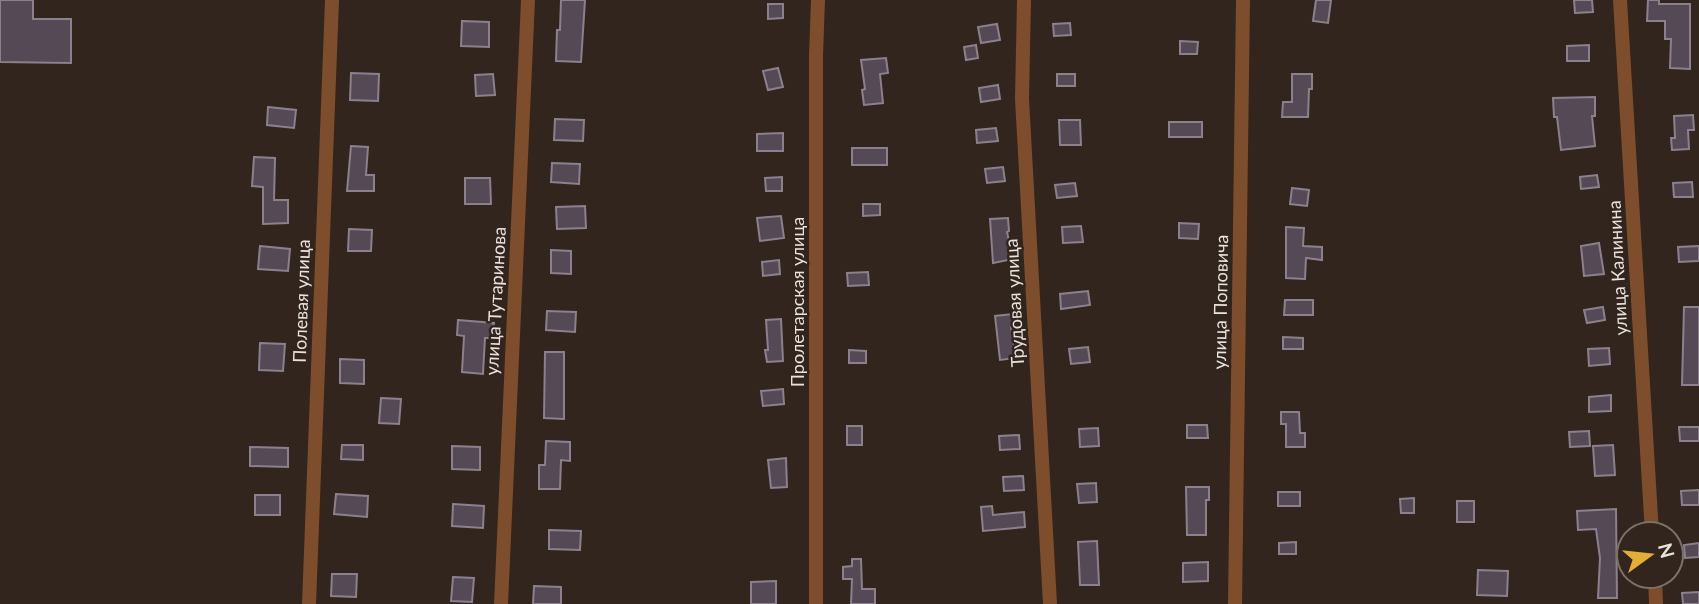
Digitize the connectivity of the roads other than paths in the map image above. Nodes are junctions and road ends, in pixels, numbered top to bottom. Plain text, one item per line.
1 (332, 0) edge
2 (528, 0) edge
3 (818, 0) edge
4 (1024, 0) edge
5 (1243, 0) edge
6 (1620, 0) edge
7 (1651, 520) edge
8 (309, 604) edge
9 (500, 604) edge
10 (816, 604) edge
11 (1050, 604) edge
12 (1235, 604) edge

1 - 8 street, Полевая улица
2 - 9 street, улица Тутаринова
3 - 10 street, Пролетарская улица
4 - 11 street, Трудовая улица
5 - 12 street, улица Поповича
6 - 7 street, улица Калинина

